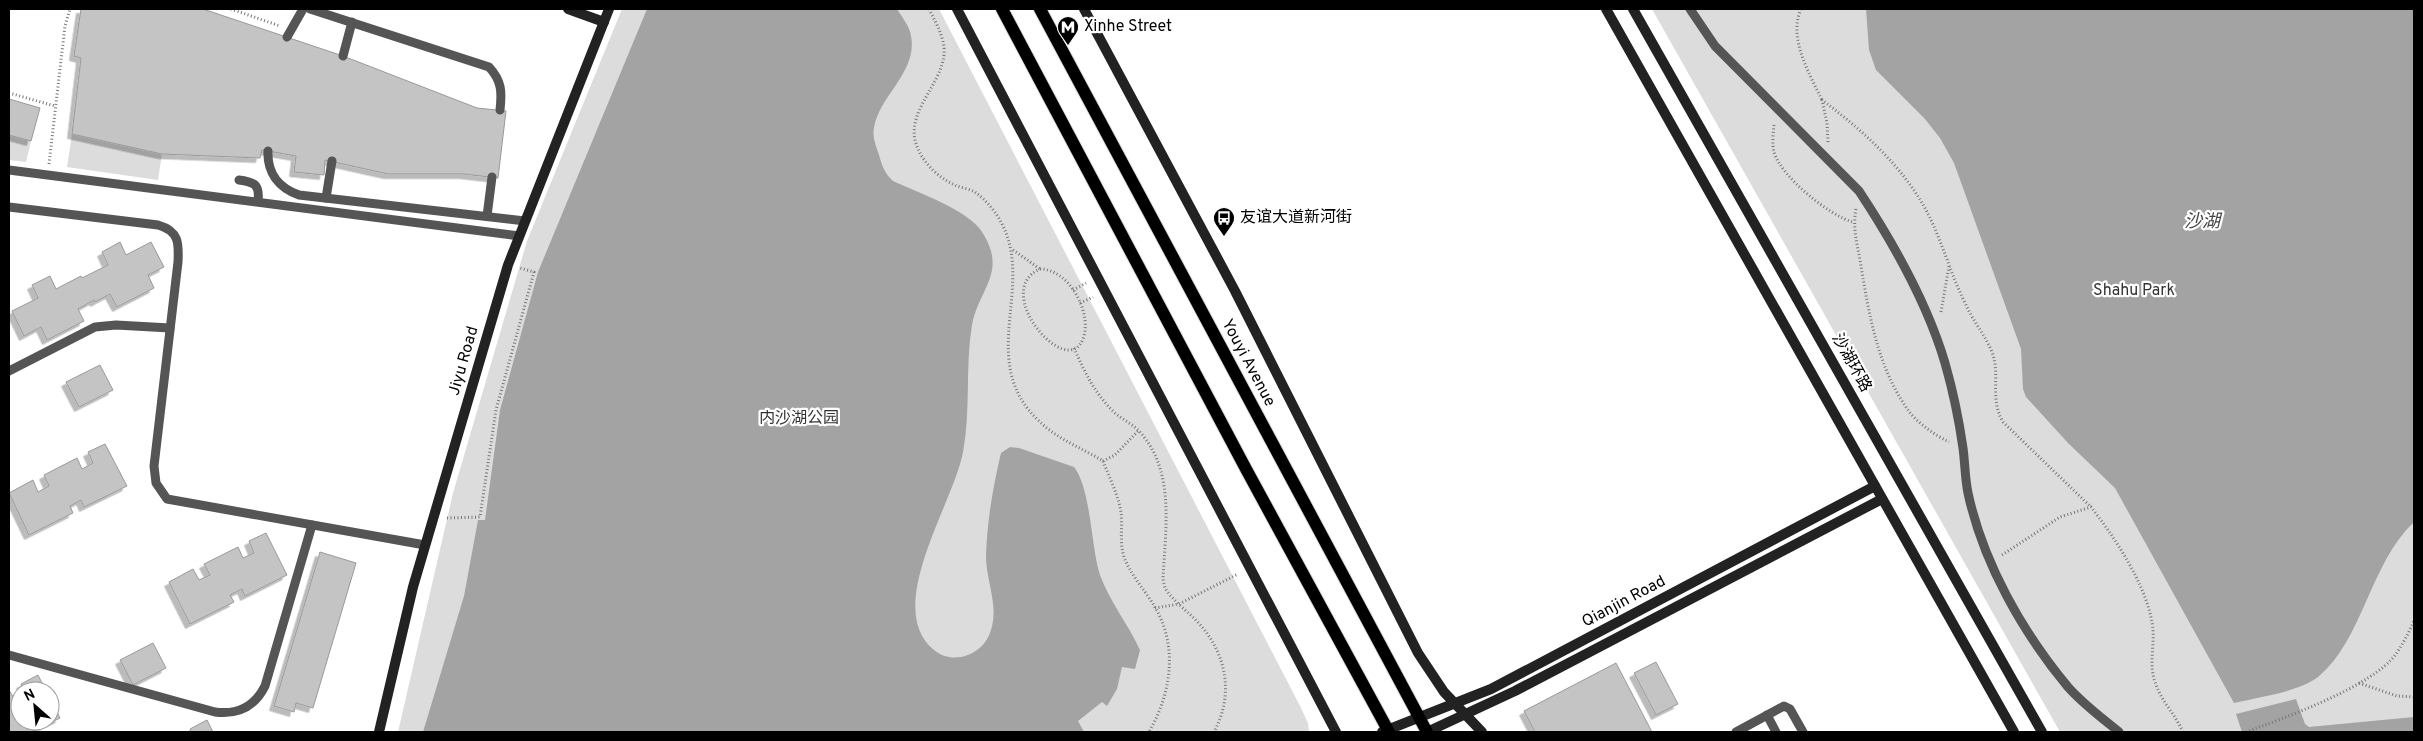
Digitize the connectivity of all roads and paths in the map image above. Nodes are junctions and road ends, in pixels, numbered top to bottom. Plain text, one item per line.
1 (70, 9) edge
2 (231, 9) edge
3 (303, 9) edge
4 (310, 9) edge
5 (568, 9) edge
6 (609, 9) edge
7 (929, 9) edge
8 (957, 9) edge
9 (1002, 9) edge
10 (1040, 9) edge
11 (1084, 9) edge
12 (1606, 9) edge
13 (1633, 9) edge
14 (1690, 9) edge
15 (1801, 9) edge
16 (352, 22) junction
17 (604, 22) junction
18 (289, 34) joint
19 (343, 56) dead end
20 (9, 93) edge
21 (1822, 100) junction
22 (55, 106) junction
23 (1777, 107) junction
24 (500, 110) dead end
25 (268, 151) dead end
26 (1829, 160) junction
27 (332, 161) dead end
28 (9, 170) edge
29 (48, 175) junction
30 (492, 177) dead end
31 (239, 180) dead end
32 (1859, 191) junction
33 (326, 198) junction
34 (258, 201) junction
35 (9, 207) edge
36 (487, 216) junction
37 (525, 221) junction
38 (1854, 222) junction
39 (519, 236) junction
40 (1012, 249) junction
41 (508, 265) junction
42 (1949, 266) junction
43 (1040, 268) junction
44 (1087, 283) dead end
45 (1073, 290) junction
46 (1094, 296) dead end
47 (1080, 303) junction
48 (170, 328) junction
49 (1936, 337) junction
50 (1074, 348) junction
51 (9, 371) edge
52 (1139, 430) junction
53 (1963, 449) junction
54 (1104, 461) junction
55 (1875, 486) junction
56 (1882, 499) junction
57 (2092, 507) junction
58 (434, 516) junction
59 (312, 526) junction
60 (426, 545) junction
61 (1992, 563) junction
62 (1239, 574) dead end
63 (1180, 604) junction
64 (1155, 608) junction
65 (2414, 621) edge
66 (9, 656) edge
67 (2359, 683) junction
68 (2414, 697) edge
69 (1456, 704) junction
70 (1466, 715) junction
71 (1767, 715) junction
72 (1419, 717) junction
73 (379, 732) edge
74 (1149, 732) edge
75 (1214, 732) edge
76 (1336, 732) edge
77 (1386, 732) edge
78 (1427, 732) edge
79 (1482, 732) edge
80 (1736, 732) edge
81 (1776, 732) edge
82 (1803, 732) edge
83 (2014, 732) edge
84 (2042, 732) edge
85 (2119, 732) edge
86 (2183, 732) edge
87 (2246, 732) edge

1 - 22 path
2 - 18 path
3 - 18 lane
4 - 16 lane
5 - 17 street
6 - 17 street, Jiyu Road
7 - 40 path
8 - 76 street
9 - 77 main road
10 - 72 main road, Youyi Avenue
11 - 69 street
12 - 55 street
13 - 84 street, 沙湖环路
14 - 23 lane
15 - 21 path
16 - 19 lane
16 - 24 lane
17 - 37 street, Jiyu Road
20 - 22 path
21 - 26 path
21 - 42 path
22 - 29 path
23 - 26 lane
23 - 38 path
25 - 33 lane
26 - 32 lane
27 - 33 lane
28 - 29 lane
29 - 34 lane
30 - 36 lane
31 - 34 lane
32 - 38 path
32 - 49 lane
33 - 36 lane
34 - 39 lane
35 - 48 lane
36 - 37 lane
37 - 39 street, Jiyu Road
38 - 53 path
39 - 41 street, Jiyu Road
40 - 43 path
40 - 54 path
41 - 58 street, Jiyu Road
41 - 58 path
42 - 49 path
42 - 57 path
43 - 45 path
43 - 50 path
44 - 45 path
45 - 47 path
46 - 47 path
47 - 50 path
48 - 51 lane
48 - 59 lane
49 - 53 lane
50 - 52 path
52 - 54 path
52 - 63 path
53 - 61 lane
54 - 64 path
55 - 56 street
55 - 69 street, Qianjin Road
56 - 70 street, Qianjin Road
56 - 83 street
57 - 61 path
57 - 86 path
58 - 60 street, Jiyu Road
59 - 60 lane
59 - 66 lane
60 - 73 street, Jiyu Road
61 - 85 lane
62 - 63 path
63 - 64 path
63 - 75 path
64 - 74 path
65 - 67 path
67 - 68 path
67 - 87 path
69 - 70 street
69 - 72 street, Qianjin Road
70 - 78 street, Qianjin Road
70 - 79 street
71 - 80 lane
71 - 81 lane
71 - 82 lane
72 - 77 street, Qianjin Road
72 - 78 main road, Youyi Avenue

